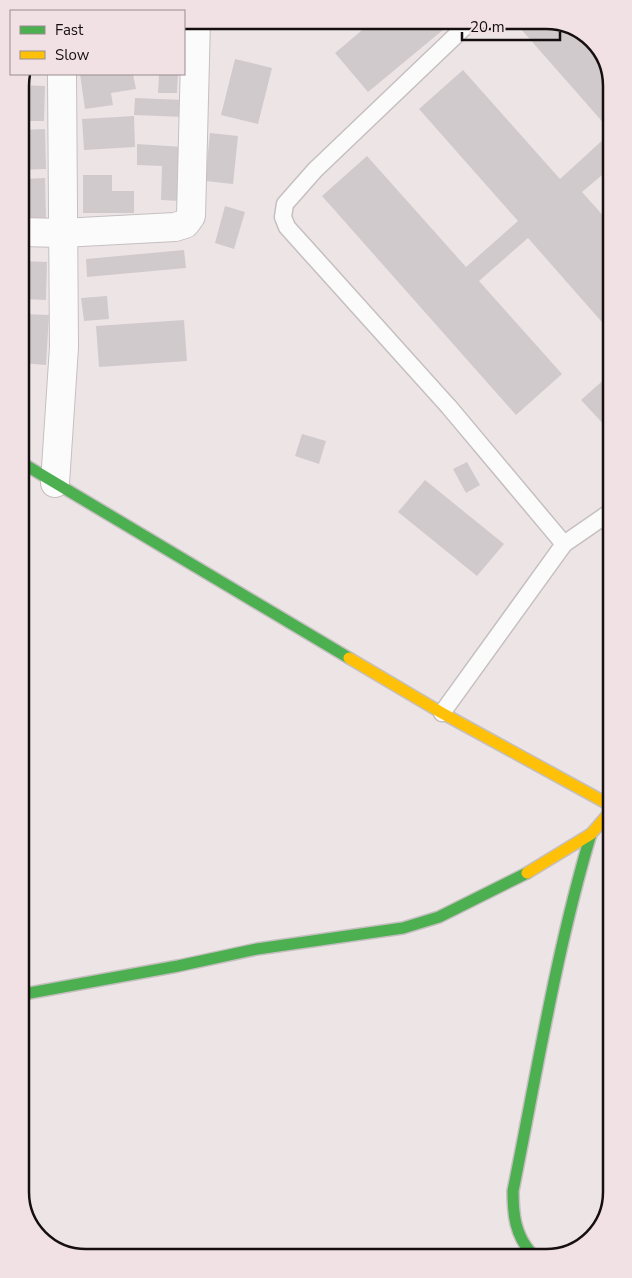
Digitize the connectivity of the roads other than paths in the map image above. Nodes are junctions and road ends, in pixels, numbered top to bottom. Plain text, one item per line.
1 (196, 29) edge
2 (463, 29) edge
3 (62, 75) edge
4 (29, 232) edge
5 (62, 233) junction
6 (29, 467) edge
7 (55, 483) junction
8 (603, 517) edge
9 (564, 544) junction
10 (442, 713) junction
11 (603, 801) edge
12 (603, 820) edge
13 (591, 834) junction
14 (29, 993) edge
15 (527, 1249) edge

1 - 5 street
2 - 9 lane
3 - 5 street
4 - 5 street
5 - 7 street
6 - 7 street
7 - 10 street
8 - 9 lane
9 - 10 lane
10 - 11 street
12 - 13 street
13 - 14 street
13 - 15 street

